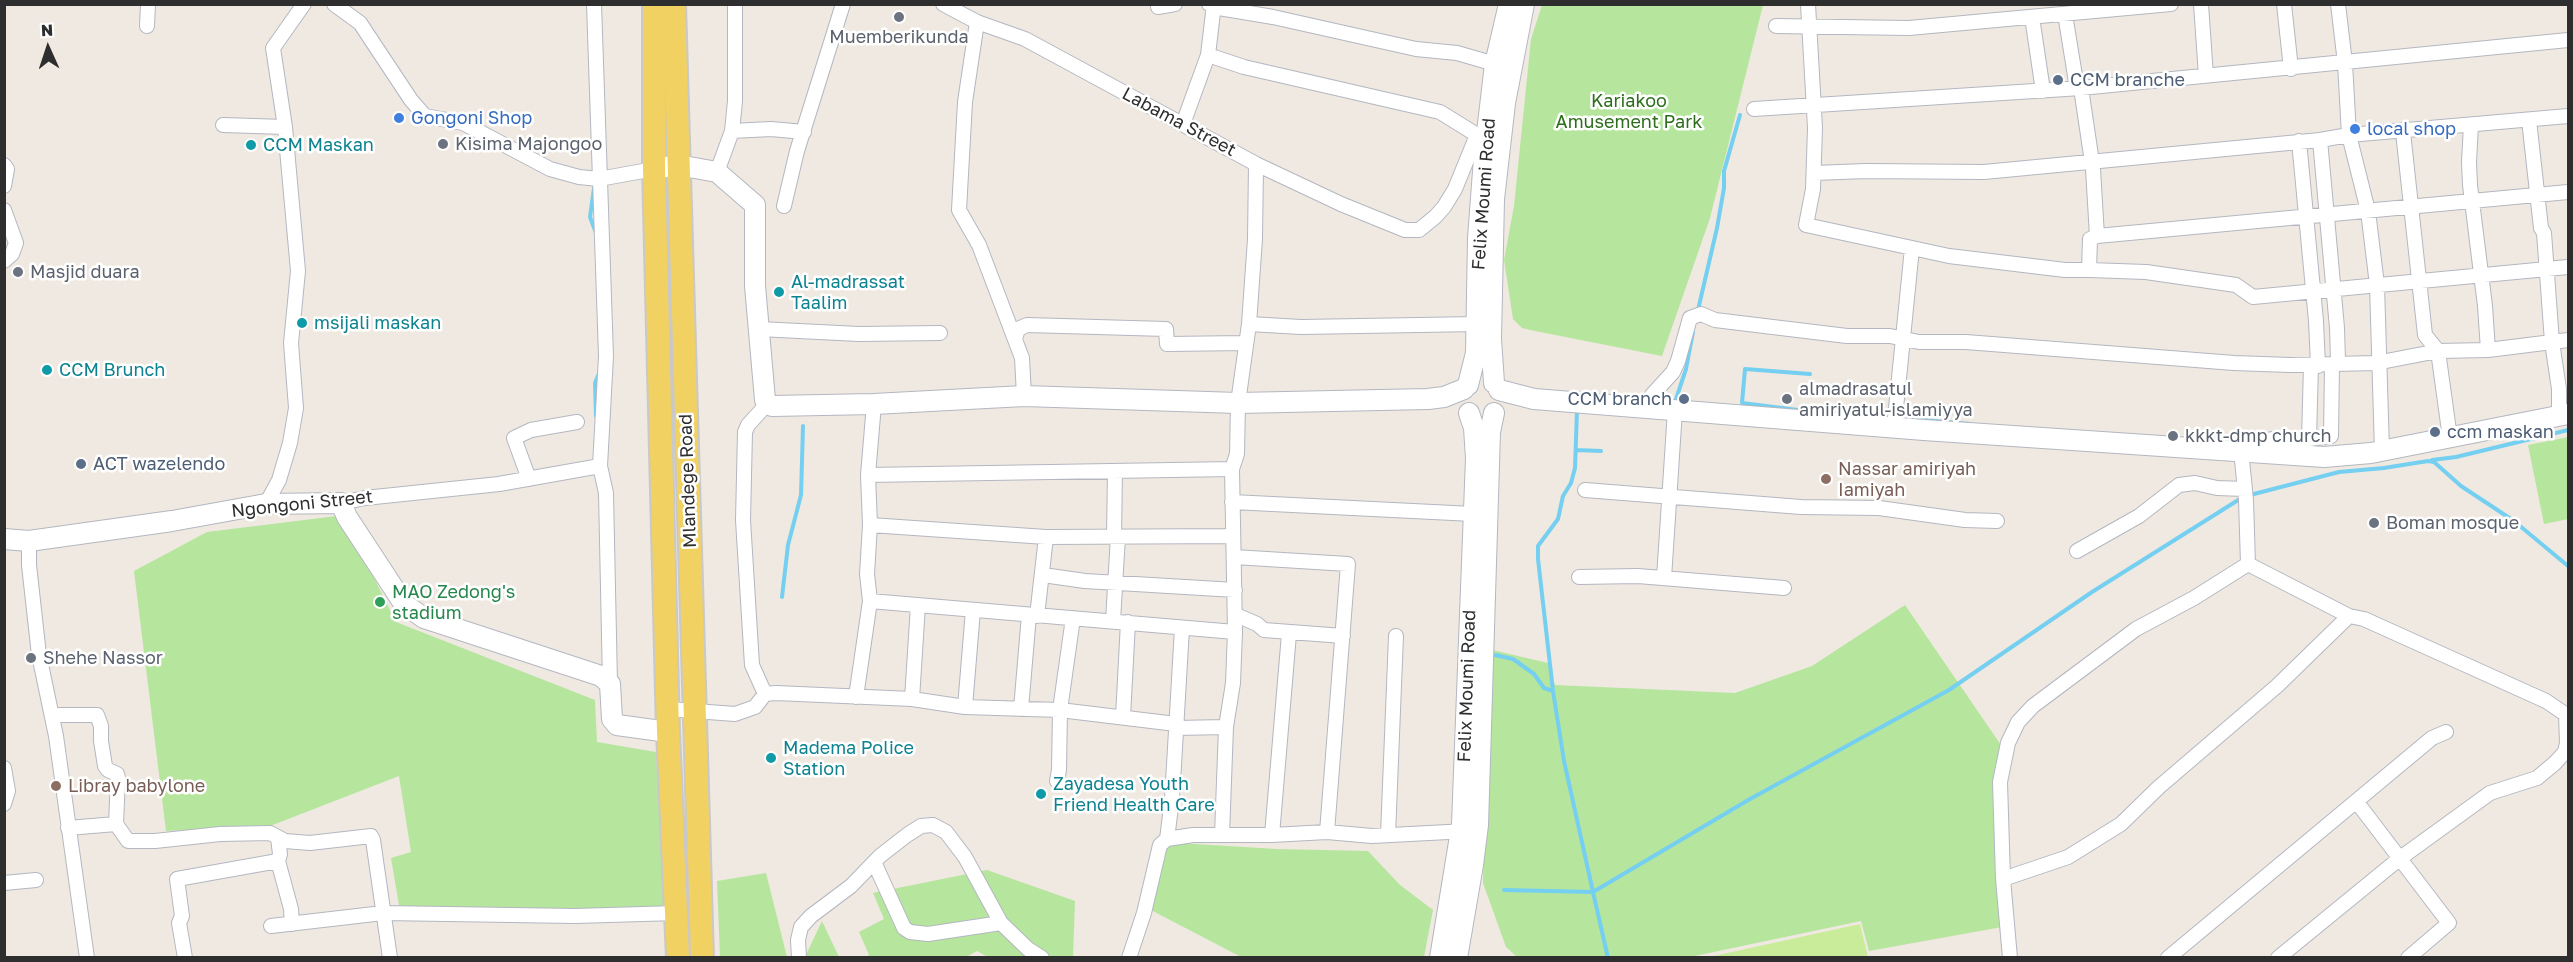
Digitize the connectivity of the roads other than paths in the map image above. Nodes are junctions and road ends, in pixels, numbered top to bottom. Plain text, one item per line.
1 (148, 4) edge
2 (304, 4) edge
3 (334, 4) edge
4 (594, 4) edge
5 (654, 4) edge
6 (674, 4) edge
7 (735, 4) edge
8 (843, 4) edge
9 (943, 4) edge
10 (1175, 4) edge
11 (1808, 4) edge
12 (2171, 4) edge
13 (2200, 4) edge
14 (2284, 4) edge
15 (2338, 4) edge
16 (1212, 5) edge
17 (1513, 5) edge
18 (1158, 7) dead end
19 (2065, 14) junction
20 (2032, 16) junction
21 (977, 22) junction
22 (1808, 25) junction
23 (147, 26) dead end
24 (1776, 26) dead end
25 (2568, 40) edge
26 (1503, 53) junction
27 (1208, 55) junction
28 (2345, 63) junction
29 (2291, 69) junction
30 (2206, 76) junction
31 (2081, 88) junction
32 (2043, 91) junction
33 (1814, 106) junction
34 (1754, 110) dead end
35 (2568, 116) edge
36 (2529, 120) junction
37 (1184, 124) junction
38 (223, 125) dead end
39 (2471, 125) junction
40 (285, 127) junction
41 (732, 131) junction
42 (804, 132) junction
43 (2403, 132) junction
44 (2349, 135) junction
45 (1482, 136) junction
46 (2320, 140) junction
47 (2299, 141) junction
48 (2090, 161) junction
49 (1256, 164) junction
50 (4, 165) edge
51 (678, 165) junction
52 (654, 169) junction
53 (717, 172) junction
54 (1814, 173) junction
55 (599, 179) junction
56 (4, 186) edge
57 (2568, 192) edge
58 (2538, 195) junction
59 (2473, 199) junction
60 (784, 206) dead end
61 (2412, 206) junction
62 (4, 210) edge
63 (2367, 211) junction
64 (2325, 214) junction
65 (2305, 217) junction
66 (2097, 236) junction
67 (1912, 248) junction
68 (4, 261) edge
69 (2568, 267) edge
70 (2089, 270) junction
71 (2546, 270) junction
72 (2482, 275) junction
73 (2419, 281) junction
74 (2377, 285) junction
75 (2332, 289) junction
76 (2313, 291) junction
77 (1249, 324) junction
78 (1477, 324) junction
79 (759, 329) junction
80 (940, 333) dead end
81 (1015, 339) junction
82 (1904, 339) junction
83 (2568, 340) edge
84 (2552, 342) junction
85 (1245, 343) junction
86 (2488, 350) junction
87 (2438, 351) junction
88 (684, 359) junction
89 (659, 361) junction
90 (2381, 361) junction
91 (2320, 366) junction
92 (1024, 396) junction
93 (1497, 398) junction
94 (1466, 399) junction
95 (1238, 403) junction
96 (767, 404) junction
97 (873, 404) junction
98 (1648, 408) junction
99 (1675, 410) junction
100 (2564, 415) edge
101 (577, 422) dead end
102 (1894, 428) junction
103 (2450, 438) junction
104 (2309, 439) junction
105 (2241, 450) junction
106 (2382, 451) junction
107 (600, 466) junction
108 (1232, 469) junction
109 (1115, 471) junction
110 (868, 475) junction
111 (529, 479) junction
112 (1585, 490) dead end
113 (2246, 494) junction
114 (1670, 498) junction
115 (341, 502) junction
116 (1232, 502) junction
117 (266, 504) junction
118 (1473, 514) junction
119 (1997, 521) dead end
120 (870, 525) junction
121 (1116, 536) junction
122 (1233, 536) junction
123 (1046, 537) junction
124 (4, 539) edge
125 (690, 540) junction
126 (29, 541) junction
127 (664, 542) junction
128 (2077, 551) dead end
129 (1234, 557) junction
130 (2248, 564) junction
131 (1043, 575) junction
132 (1579, 577) dead end
133 (1478, 578) junction
134 (1664, 578) junction
135 (1115, 582) junction
136 (1784, 588) dead end
137 (1235, 590) junction
138 (870, 602) junction
139 (918, 605) junction
140 (974, 610) junction
141 (1033, 615) junction
142 (1236, 615) junction
143 (2349, 616) junction
144 (1074, 618) junction
145 (1113, 621) junction
146 (1128, 622) junction
147 (1182, 628) junction
148 (1235, 632) junction
149 (1289, 634) junction
150 (667, 635) junction
151 (693, 635) junction
152 (1343, 636) junction
153 (1396, 636) dead end
154 (610, 684) junction
155 (765, 694) junction
156 (856, 697) junction
157 (912, 699) junction
158 (965, 707) junction
159 (668, 708) junction
160 (1021, 709) junction
161 (1060, 710) junction
162 (695, 711) junction
163 (52, 715) junction
164 (2567, 715) edge
165 (1123, 717) junction
166 (1176, 726) junction
167 (1226, 727) junction
168 (668, 732) junction
169 (2446, 732) dead end
170 (4, 768) edge
171 (1057, 781) dead end
172 (2356, 801) junction
173 (4, 804) edge
174 (698, 813) junction
175 (671, 814) junction
176 (116, 824) junction
177 (68, 828) junction
178 (1328, 832) junction
179 (1469, 832) junction
180 (1222, 835) junction
181 (1388, 835) junction
182 (1272, 836) junction
183 (278, 838) junction
184 (1167, 839) junction
185 (2399, 859) junction
186 (278, 861) junction
187 (874, 862) junction
188 (2003, 879) junction
189 (36, 880) dead end
190 (4, 883) edge
191 (383, 913) junction
192 (677, 914) junction
193 (1001, 923) junction
194 (292, 924) junction
195 (272, 926) dead end
196 (87, 957) edge
197 (185, 957) edge
198 (390, 957) edge
199 (678, 957) edge
200 (702, 957) edge
201 (799, 957) edge
202 (1042, 957) edge
203 (1129, 957) edge
204 (1440, 957) edge
205 (1456, 957) edge
206 (2010, 957) edge
207 (2168, 957) edge
208 (2278, 957) edge
209 (2408, 957) edge

1 - 23 street
2 - 40 street
3 - 55 street
4 - 55 street
5 - 52 main road, Mlandege Road
6 - 51 main road, Mlandege Road
7 - 41 street
8 - 42 street
9 - 21 street, Labama Street
10 - 18 street
11 - 22 street
12 - 19 street
13 - 30 street
14 - 29 street
15 - 28 street
16 - 26 street
16 - 27 street
17 - 26 street, Felix Moumi Road
19 - 20 street
19 - 31 street
20 - 22 street
20 - 32 street
21 - 37 street, Labama Street
21 - 81 street
22 - 24 street
22 - 33 street
25 - 28 street
26 - 45 street, Felix Moumi Road
26 - 93 street, Felix Moumi Road
27 - 37 street
27 - 45 street
28 - 29 street
28 - 44 street
29 - 30 street
30 - 31 street
31 - 32 street
31 - 48 street
32 - 33 street
33 - 34 street
33 - 54 street
35 - 36 street
36 - 39 street
36 - 58 street
37 - 49 street, Labama Street
38 - 40 street
39 - 43 street
39 - 59 street
40 - 117 street
41 - 42 street
41 - 53 street
42 - 60 street
43 - 44 street
43 - 61 street
44 - 46 street
44 - 63 street
45 - 49 street, Labama Street
45 - 78 street, Felix Moumi Road
46 - 47 street
46 - 64 street
47 - 48 street
47 - 65 street
48 - 54 street
48 - 66 street
49 - 77 street
50 - 56 street
51 - 52 street
51 - 53 street
51 - 88 main road, Mlandege Road
52 - 55 street
52 - 89 main road, Mlandege Road
53 - 79 street
54 - 67 street
55 - 107 street
57 - 58 street
58 - 59 street
58 - 71 street
59 - 61 street
59 - 72 street
61 - 63 street
61 - 73 street
62 - 68 street
63 - 64 street
63 - 74 street
64 - 65 street
64 - 75 street
65 - 66 street
65 - 76 street
66 - 70 street
67 - 70 street
67 - 82 street
69 - 71 street
70 - 76 street
71 - 72 street
71 - 84 street
72 - 73 street
72 - 86 street
73 - 74 street
73 - 87 street
74 - 75 street
74 - 90 street
75 - 76 street
75 - 91 street
76 - 91 street
77 - 78 street
77 - 85 street
78 - 94 street, Felix Moumi Road
79 - 80 street
79 - 96 street
81 - 85 street
81 - 92 street
82 - 91 street
82 - 98 street
82 - 102 street
83 - 84 street
84 - 86 street
84 - 100 street
85 - 95 street
86 - 87 street
87 - 90 street
87 - 103 street
88 - 89 main road
88 - 125 main road, Mlandege Road
89 - 127 main road, Mlandege Road
90 - 91 street
90 - 106 street
91 - 104 street
91 - 104 street
92 - 95 street
92 - 97 street
93 - 94 street
93 - 94 street
93 - 98 street
93 - 133 street, Felix Moumi Road
94 - 95 street
94 - 118 street, Felix Moumi Road
95 - 108 street
96 - 97 street
96 - 155 street
97 - 110 street
98 - 99 street
99 - 102 street
99 - 114 street
100 - 103 street
101 - 111 street
102 - 105 street
103 - 106 street
104 - 105 street
105 - 106 street
105 - 113 street
107 - 111 street, Ngongoni Street
107 - 154 street
108 - 109 street
108 - 116 street
109 - 110 street
109 - 121 street
110 - 120 street
111 - 115 street, Ngongoni Street
112 - 114 street
113 - 128 street
113 - 130 street
114 - 119 street
114 - 134 street
115 - 117 street, Ngongoni Street
115 - 154 street
116 - 118 street
116 - 122 street
117 - 126 street, Ngongoni Street
118 - 133 street, Felix Moumi Road
120 - 123 street
120 - 138 street
121 - 122 street
121 - 123 street
121 - 135 street
122 - 129 street
123 - 131 street
124 - 126 street, Ngongoni Street
125 - 127 main road
125 - 151 main road, Mlandege Road
126 - 163 street
127 - 150 main road, Mlandege Road
129 - 137 street
129 - 152 street
130 - 143 street
130 - 188 street
131 - 135 street
131 - 141 street
132 - 134 street
133 - 179 street, Felix Moumi Road
134 - 136 street
135 - 137 street
135 - 145 street
137 - 142 street
138 - 139 street
138 - 156 street
139 - 140 street
139 - 157 street
140 - 141 street
140 - 158 street
141 - 144 street
141 - 160 street
142 - 148 street
142 - 149 street
143 - 164 street
143 - 188 street
144 - 145 street
144 - 161 street
145 - 146 street
146 - 147 street
146 - 165 street
147 - 148 street
147 - 166 street
148 - 167 street
149 - 152 street
149 - 182 street
150 - 151 main road
150 - 159 main road, Mlandege Road
151 - 162 main road, Mlandege Road
152 - 178 street
153 - 181 street
154 - 168 street
155 - 156 street
155 - 162 street
156 - 157 street
157 - 158 street
158 - 160 street
159 - 162 street
159 - 168 main road, Mlandege Road
160 - 161 street
161 - 165 street
161 - 171 street
162 - 174 main road, Mlandege Road
163 - 176 street
163 - 177 street
164 - 185 street
165 - 166 street
166 - 167 street
166 - 184 street
167 - 180 street
168 - 175 main road, Mlandege Road
169 - 172 street
170 - 173 street
172 - 185 street
172 - 207 street
174 - 175 main road
174 - 200 main road, Mlandege Road
175 - 192 main road, Mlandege Road
176 - 177 street
176 - 183 street
177 - 196 street
178 - 181 street
178 - 182 street
179 - 181 street
179 - 204 street, Felix Moumi Road
179 - 205 street, Felix Moumi Road
180 - 182 street
180 - 184 street
183 - 186 street
183 - 191 street
184 - 203 street
185 - 208 street
185 - 209 street
186 - 194 street
186 - 197 street
187 - 193 street
187 - 193 street
187 - 201 street
188 - 206 street
189 - 190 street
191 - 192 street
191 - 194 street
191 - 198 street
192 - 199 main road, Mlandege Road
193 - 202 street
194 - 195 street

